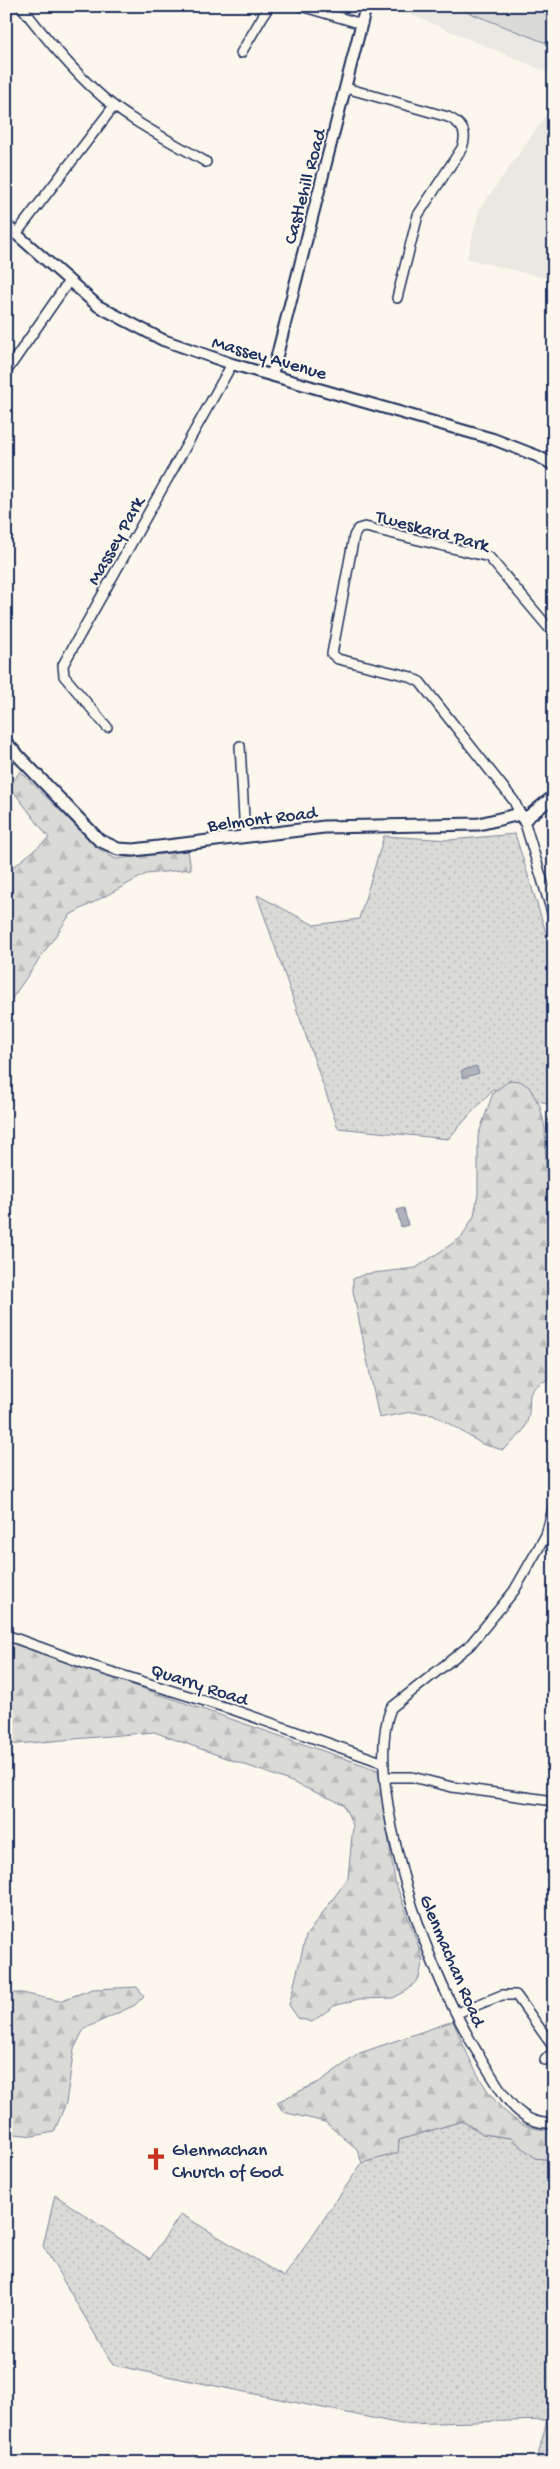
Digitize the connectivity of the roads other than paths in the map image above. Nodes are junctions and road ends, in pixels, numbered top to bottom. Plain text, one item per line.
1 (21, 6) edge
2 (269, 6) edge
3 (301, 6) edge
4 (366, 6) edge
5 (362, 24) junction
6 (241, 53) dead end
7 (346, 88) junction
8 (114, 106) junction
9 (206, 162) dead end
10 (6, 225) edge
11 (16, 234) junction
12 (69, 281) junction
13 (397, 298) dead end
14 (232, 364) junction
15 (6, 372) edge
16 (272, 375) junction
17 (554, 465) edge
18 (554, 634) edge
19 (107, 727) dead end
20 (6, 744) edge
21 (240, 746) dead end
22 (554, 796) edge
23 (522, 817) junction
24 (245, 836) junction
25 (554, 919) edge
26 (554, 1120) edge
27 (554, 1196) edge
28 (554, 1505) edge
29 (6, 1635) edge
30 (384, 1763) junction
31 (386, 1779) junction
32 (554, 1801) edge
33 (457, 2013) junction
34 (554, 2050) edge
35 (545, 2060) dead end
36 (554, 2123) edge

1 - 8 street
2 - 6 street
3 - 5 street
4 - 5 street, Castlehill Road
5 - 7 street, Castlehill Road
7 - 13 street
7 - 16 street, Castlehill Road
8 - 9 street
8 - 11 street
10 - 11 street, Massey Avenue
11 - 12 street, Massey Avenue
12 - 14 street, Massey Avenue
12 - 15 street
14 - 16 street, Massey Avenue
14 - 19 street, Massey Park
16 - 17 street, Massey Avenue
18 - 23 street, Tweskard Park
20 - 24 main road, Belmont Road
21 - 24 street
22 - 23 main road, Belmont Road
23 - 24 main road, Belmont Road
23 - 25 street
26 - 27 street
28 - 30 street, Glenmachan Road
29 - 30 street, Quarry Road
30 - 31 street, Glenmachan Road
31 - 32 street
31 - 33 street, Glenmachan Road
33 - 34 street
33 - 36 street, Glenmachan Road
34 - 35 street

